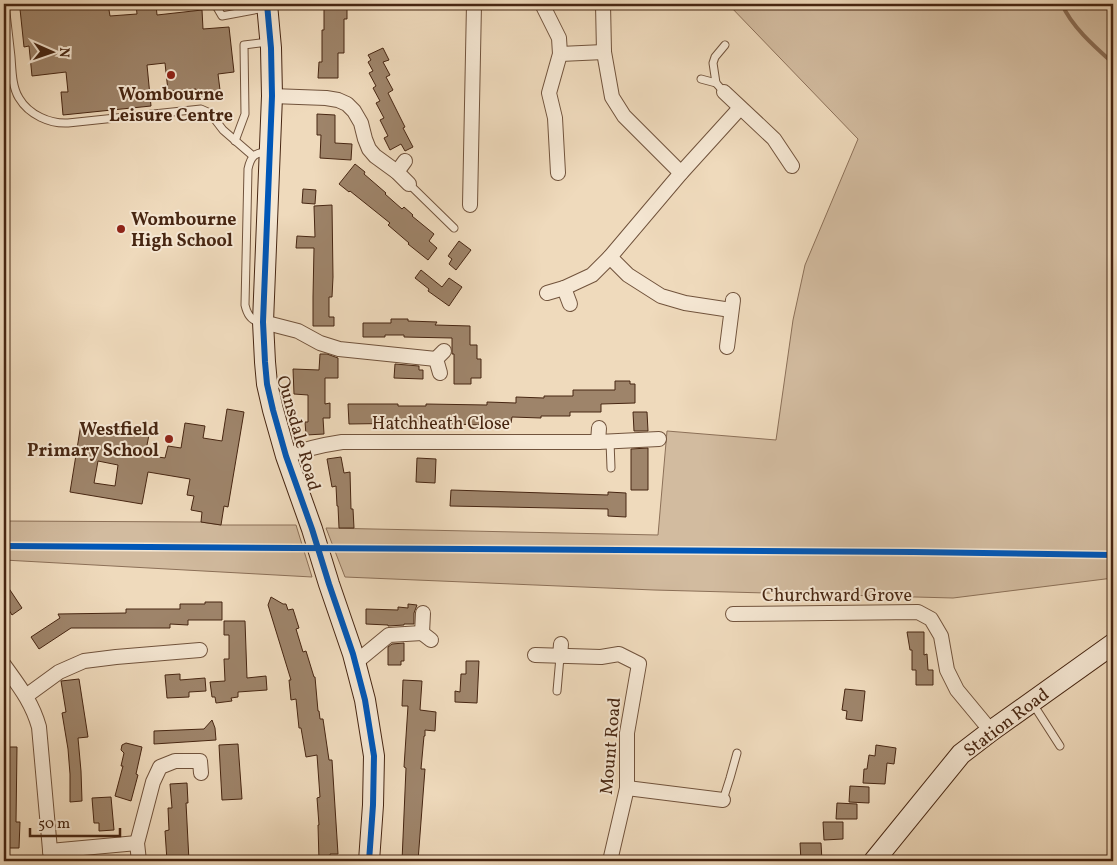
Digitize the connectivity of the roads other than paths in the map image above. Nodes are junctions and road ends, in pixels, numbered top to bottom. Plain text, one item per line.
1 (5, 4) edge
2 (215, 4) edge
3 (474, 4) edge
4 (542, 4) edge
5 (603, 4) edge
6 (267, 6) edge
7 (271, 42) junction
8 (725, 45) dead end
9 (604, 52) junction
10 (560, 54) junction
11 (700, 79) dead end
12 (720, 88) junction
13 (272, 96) junction
14 (740, 108) junction
15 (235, 141) junction
16 (262, 154) junction
17 (792, 166) dead end
18 (558, 172) dead end
19 (681, 173) junction
20 (409, 184) joint
21 (470, 205) dead end
22 (454, 228) dead end
23 (610, 257) junction
24 (564, 288) junction
25 (547, 293) dead end
26 (570, 304) dead end
27 (263, 322) junction
28 (727, 347) dead end
29 (440, 373) dead end
30 (602, 437) junction
31 (659, 439) dead end
32 (286, 456) junction
33 (611, 468) dead end
34 (424, 613) dead end
35 (733, 614) dead end
36 (1113, 644) edge
37 (200, 650) dead end
38 (561, 650) junction
39 (535, 655) dead end
40 (355, 663) junction
41 (4, 666) edge
42 (557, 691) dead end
43 (26, 696) junction
44 (1032, 702) junction
45 (990, 731) junction
46 (1060, 746) dead end
47 (737, 753) dead end
48 (201, 773) dead end
49 (627, 788) junction
50 (723, 800) joint
51 (137, 843) junction
52 (51, 856) edge
53 (139, 861) edge
54 (369, 861) edge
55 (610, 861) edge
56 (874, 861) edge

1 - 15 lane
2 - 6 lane
3 - 21 street
4 - 10 street
5 - 9 street
6 - 7 street, Ounsdale Road
7 - 13 street, Ounsdale Road
7 - 15 lane
8 - 12 lane
9 - 10 street
9 - 19 street
10 - 18 street
11 - 12 lane
12 - 14 street
13 - 16 street, Ounsdale Road
13 - 20 street
14 - 17 street
14 - 19 street
15 - 16 lane
16 - 27 street, Ounsdale Road
19 - 23 street
20 - 22 lane
23 - 24 street
23 - 28 street
24 - 25 street
24 - 26 street
27 - 29 street
27 - 32 street, Ounsdale Road
30 - 31 street, Hatchheath Close
30 - 32 street, Hatchheath Close
30 - 33 lane
32 - 40 street, Ounsdale Road
34 - 40 street
35 - 45 street, Churchward Grove
36 - 44 street, Station Road
37 - 43 street
38 - 39 street
38 - 42 lane
38 - 49 street, Mount Road
40 - 54 street, Ounsdale Road
41 - 43 street
43 - 52 street
44 - 45 street, Station Road
44 - 46 lane
45 - 56 street, Station Road
47 - 50 lane
48 - 51 street
49 - 50 street
49 - 55 street, Mount Road
51 - 52 street
51 - 53 street

